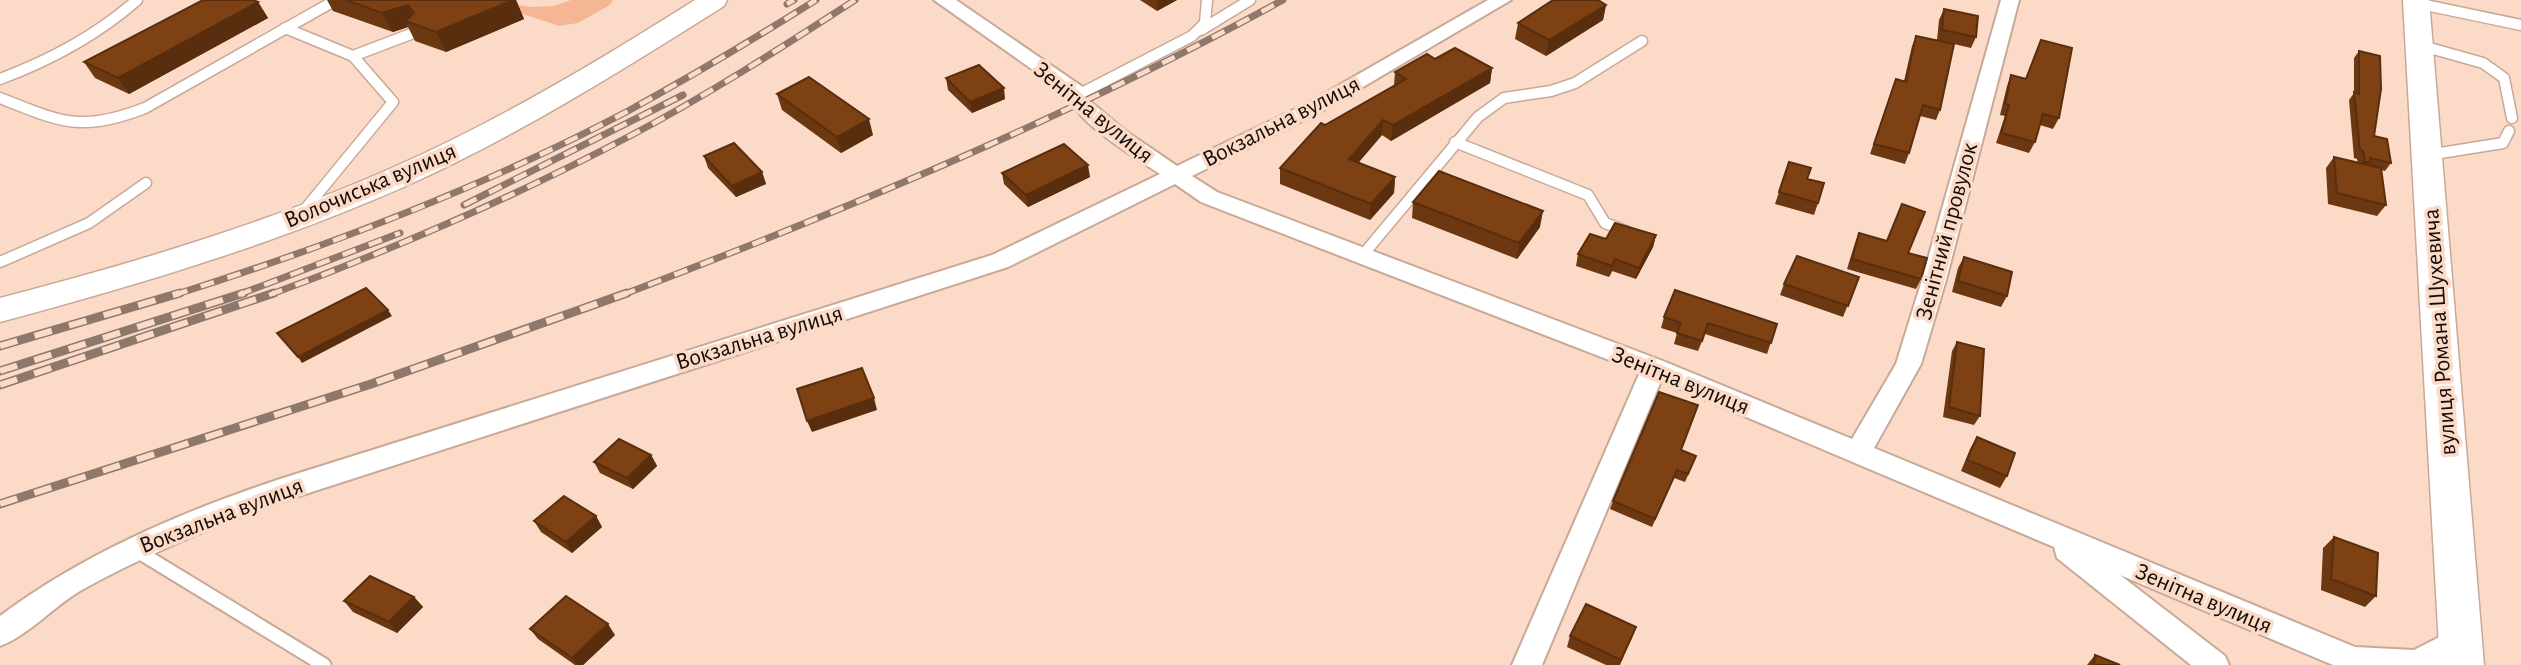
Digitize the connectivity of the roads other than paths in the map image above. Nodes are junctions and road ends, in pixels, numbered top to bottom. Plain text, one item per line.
1 (137, 0) edge
2 (335, 0) edge
3 (715, 0) edge
4 (943, 0) edge
5 (1207, 0) edge
6 (1250, 0) edge
7 (1502, 0) edge
8 (2010, 0) edge
9 (2416, 1) edge
10 (2521, 25) edge
11 (285, 28) junction
12 (416, 32) edge
13 (1192, 36) junction
14 (1642, 41) dead end
15 (2419, 45) junction
16 (353, 56) junction
17 (0, 79) edge
18 (1080, 94) junction
19 (0, 97) edge
20 (2512, 118) dead end
21 (2510, 131) dead end
22 (1455, 142) junction
23 (2427, 156) junction
24 (1175, 176) junction
25 (146, 183) dead end
26 (299, 216) junction
27 (1635, 234) edge
28 (1362, 256) junction
29 (0, 262) edge
30 (0, 310) edge
31 (1654, 368) junction
32 (1858, 453) junction
33 (2041, 530) junction
34 (134, 549) junction
35 (0, 633) edge
36 (2461, 653) edge
37 (2357, 663) edge
38 (324, 665) edge
39 (1527, 665) edge
40 (2214, 665) edge

1 - 17 lane
2 - 11 lane
3 - 26 main road, Волочиська вулиця
4 - 18 street, Зенітна вулиця
5 - 13 lane
6 - 13 lane
7 - 24 street, Вокзальна вулиця
8 - 32 street, Зенітний провулок
9 - 10 lane
9 - 15 main road, вулиця Романа Шухевича
11 - 16 lane
11 - 19 lane
12 - 16 lane
13 - 18 lane
14 - 22 lane
15 - 20 lane
15 - 23 main road, вулиця Романа Шухевича
16 - 26 lane
18 - 24 street, Зенітна вулиця
21 - 23 lane
22 - 27 lane
22 - 28 lane
23 - 36 main road, вулиця Романа Шухевича
24 - 28 street, Зенітна вулиця
24 - 34 street, Вокзальна вулиця
25 - 29 lane
26 - 30 main road, Волочиська вулиця
28 - 31 street, Зенітна вулиця
31 - 32 street, Зенітна вулиця
31 - 39 street
32 - 33 street, Зенітна вулиця
33 - 37 street, Зенітна вулиця
33 - 40 street
34 - 35 street, Вокзальна вулиця
34 - 38 lane
36 - 37 street, Зенітна вулиця

